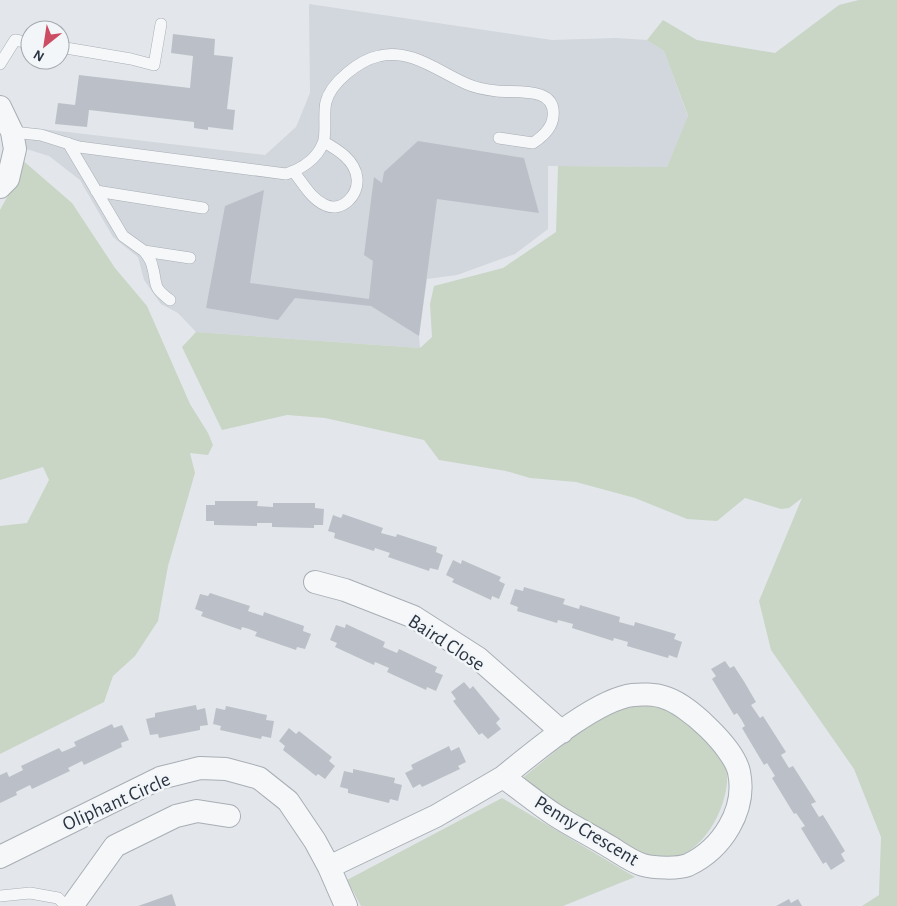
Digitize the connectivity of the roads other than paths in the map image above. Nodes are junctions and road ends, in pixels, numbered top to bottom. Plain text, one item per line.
1 (161, 24) dead end
2 (20, 41) edge
3 (70, 49) edge
4 (0, 64) edge
5 (0, 108) edge
6 (12, 132) junction
7 (499, 138) dead end
8 (324, 142) junction
9 (68, 143) junction
10 (293, 172) junction
11 (0, 186) edge
12 (96, 191) junction
13 (203, 208) dead end
14 (144, 251) junction
15 (190, 258) dead end
16 (170, 300) dead end
17 (315, 582) dead end
18 (562, 732) junction
19 (503, 777) junction
20 (229, 816) dead end
21 (0, 857) edge
22 (329, 867) junction
23 (0, 896) edge
24 (66, 906) edge
25 (72, 906) edge
26 (346, 906) edge

1 - 3 lane
2 - 4 lane
5 - 6 street
6 - 9 lane
6 - 11 street
7 - 8 lane
8 - 10 lane
8 - 10 lane
9 - 10 lane
9 - 12 lane
12 - 13 lane
12 - 14 lane
14 - 15 lane
14 - 16 lane
17 - 18 street, Baird Close
18 - 19 street, Penny Crescent
18 - 19 street, Penny Crescent
19 - 22 street, Penny Crescent
20 - 25 street
21 - 22 street, Oliphant Circle
22 - 26 street, Oliphant Circle
23 - 24 lane

